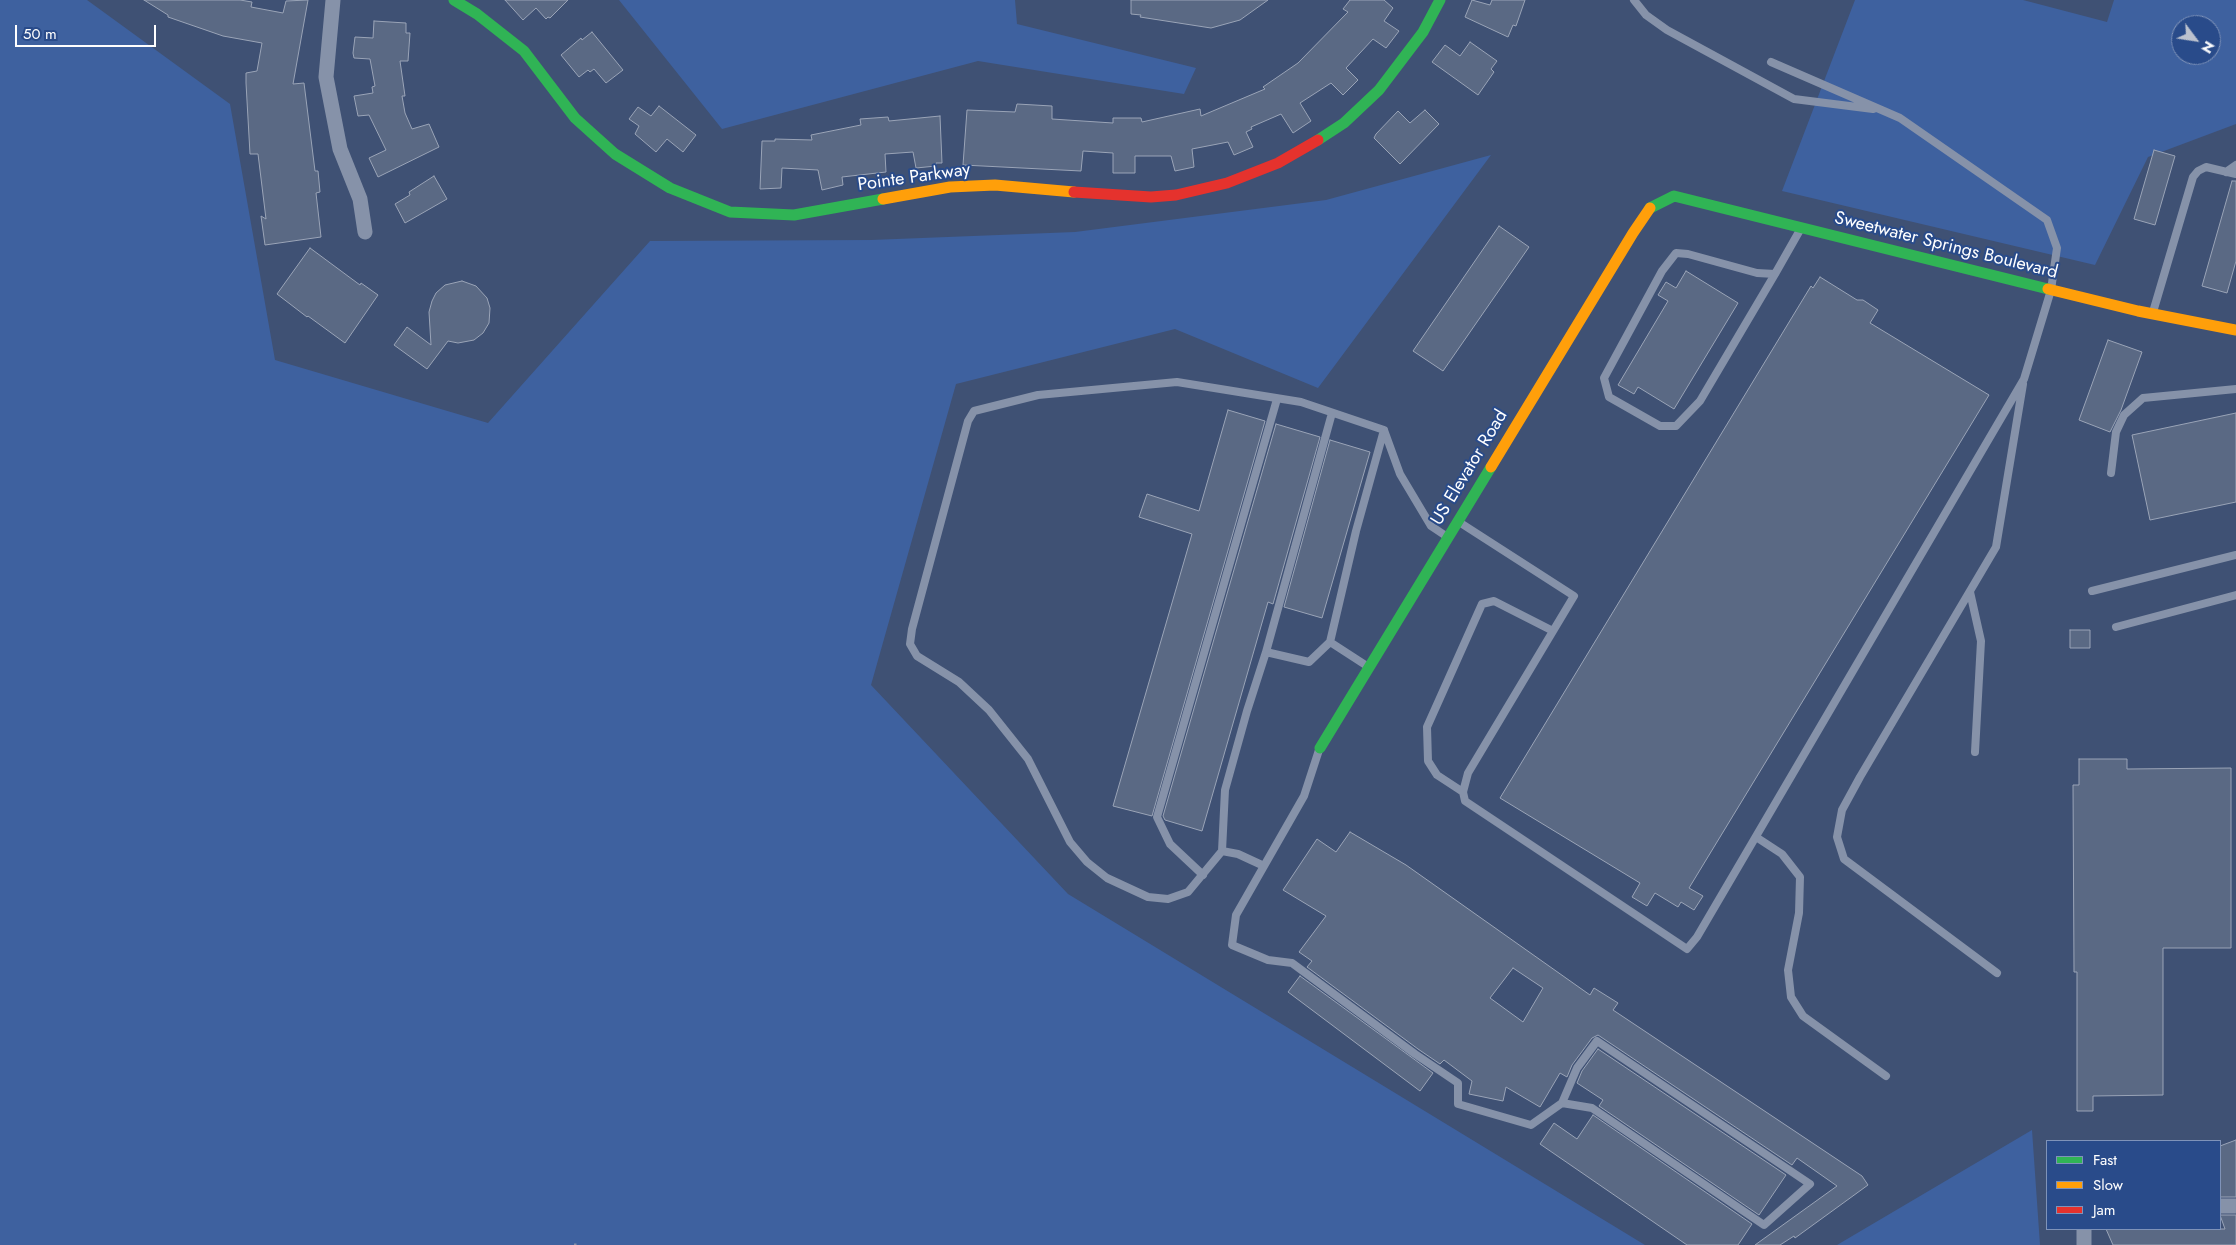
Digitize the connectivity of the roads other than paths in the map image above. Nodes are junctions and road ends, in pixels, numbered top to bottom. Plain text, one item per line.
1 (333, 0) edge
2 (454, 0) edge
3 (1440, 0) edge
4 (1634, 0) edge
5 (1771, 62) dead end
6 (1883, 110) junction
7 (2236, 165) edge
8 (2226, 172) junction
9 (2236, 174) edge
10 (1651, 207) joint
11 (1801, 229) junction
12 (365, 232) dead end
13 (1775, 274) junction
14 (2051, 290) junction
15 (2152, 314) junction
16 (2236, 330) edge
17 (2024, 379) junction
18 (2236, 389) edge
19 (1277, 399) junction
20 (1332, 413) junction
21 (1384, 430) junction
22 (2111, 473) dead end
23 (1458, 521) junction
24 (1448, 537) junction
25 (2236, 554) edge
26 (2092, 591) dead end
27 (1970, 592) junction
28 (2236, 595) edge
29 (2116, 627) dead end
30 (1553, 631) junction
31 (1330, 642) junction
32 (1266, 652) junction
33 (1369, 667) junction
34 (1320, 748) joint
35 (1974, 752) dead end
36 (1463, 792) junction
37 (1756, 837) junction
38 (1222, 851) junction
39 (1264, 866) junction
40 (1203, 876) junction
41 (1996, 973) dead end
42 (1886, 1076) dead end
43 (1562, 1103) junction
44 (2221, 1206) edge
45 (2236, 1206) edge
46 (2084, 1230) edge
47 (2084, 1245) edge

1 - 12 street
2 - 3 street, Pointe Parkway
4 - 6 lane
5 - 6 lane
6 - 14 lane
7 - 8 lane
8 - 9 lane
8 - 15 lane
10 - 11 street, Sweetwater Springs Boulevard
10 - 23 street, US Elevator Road
11 - 13 lane
11 - 14 street, Sweetwater Springs Boulevard
13 - 13 lane
14 - 15 street, Sweetwater Springs Boulevard
14 - 17 lane
15 - 16 street, Sweetwater Springs Boulevard
17 - 27 lane
17 - 37 lane
18 - 22 lane
19 - 20 lane
19 - 40 lane
19 - 40 lane
20 - 21 lane
20 - 32 lane
21 - 24 lane
21 - 31 lane
23 - 24 street, US Elevator Road
23 - 30 lane
24 - 33 street, US Elevator Road
25 - 26 lane
27 - 35 lane
27 - 41 lane
28 - 29 lane
30 - 36 lane
30 - 36 lane
31 - 32 lane
31 - 33 lane
32 - 38 lane
33 - 34 street, US Elevator Road
34 - 39 lane
36 - 37 lane
37 - 42 lane
38 - 39 lane
38 - 40 lane
39 - 43 lane
43 - 43 lane
44 - 45 street
46 - 47 street

